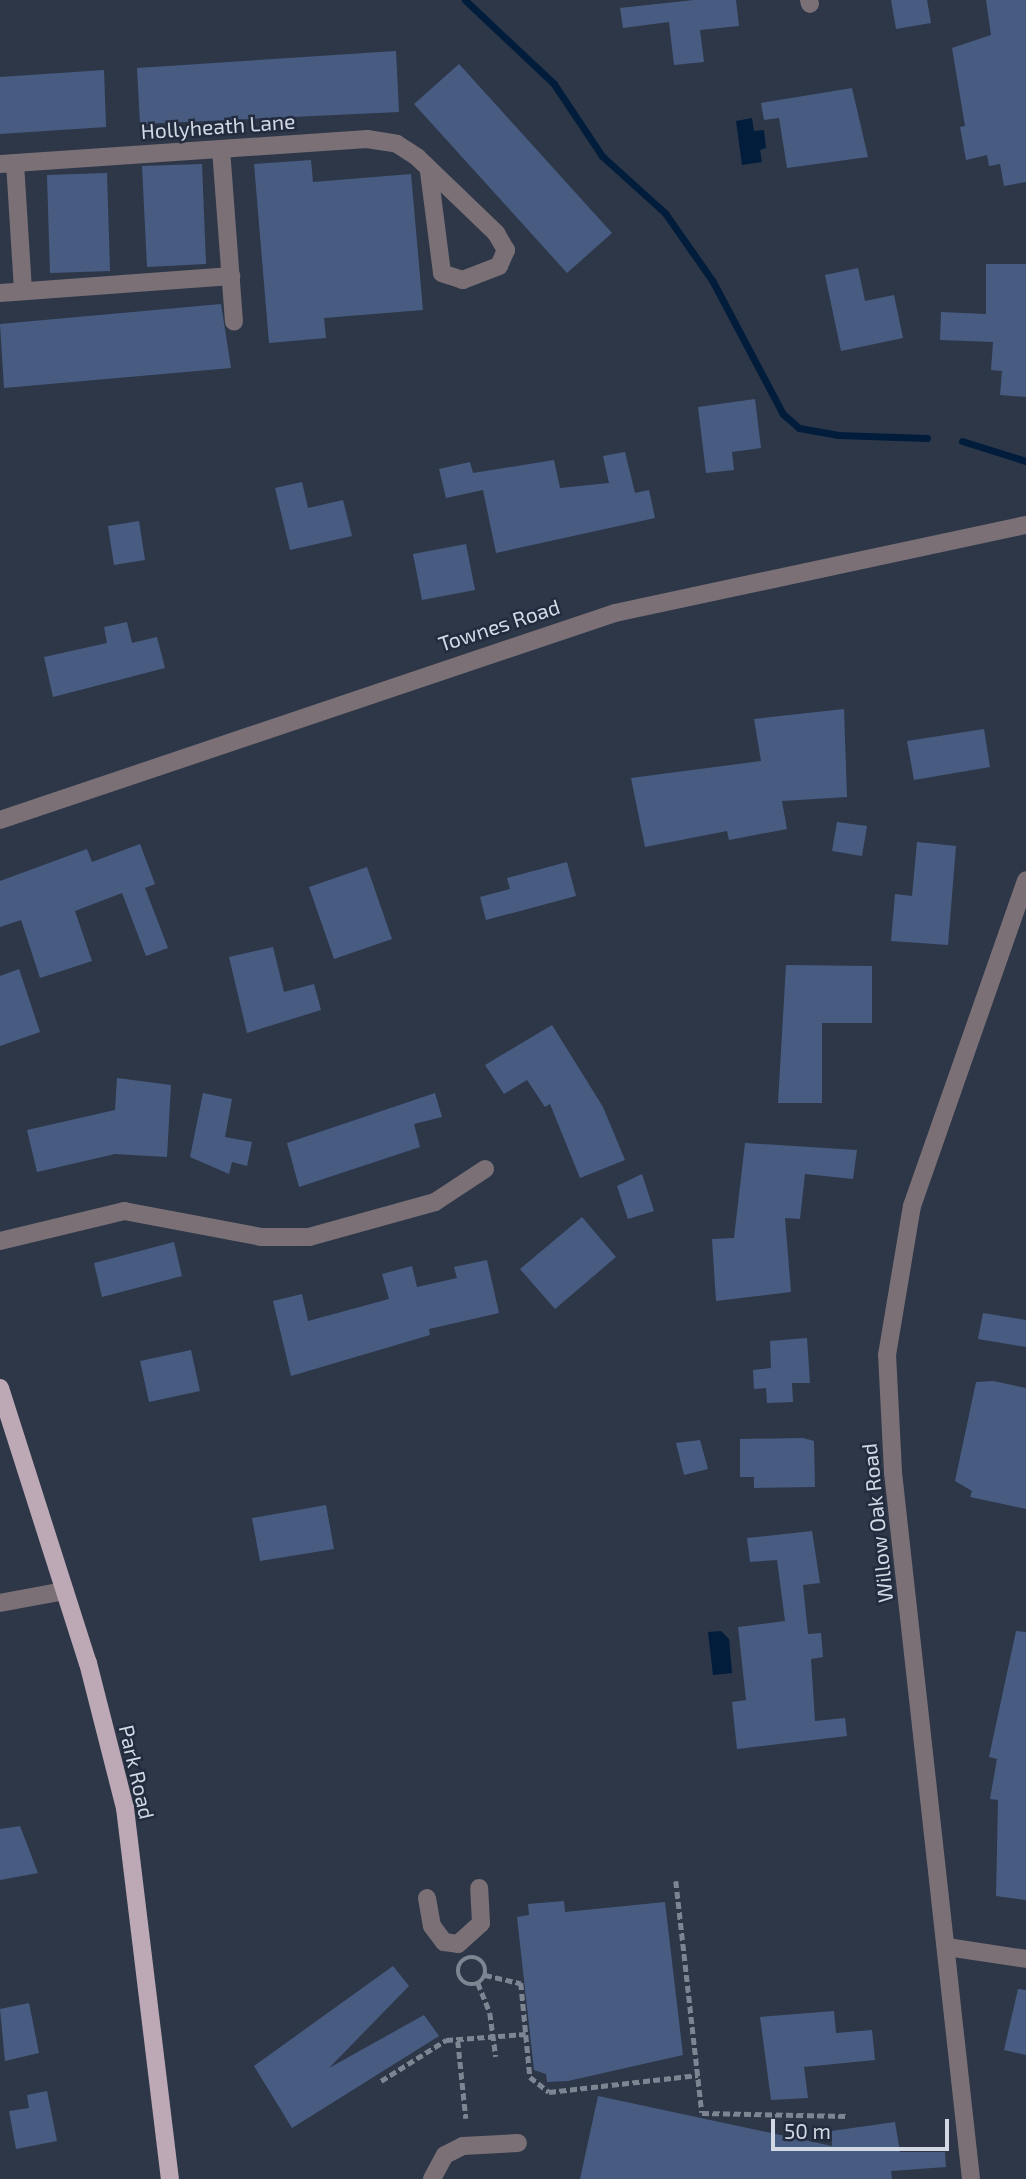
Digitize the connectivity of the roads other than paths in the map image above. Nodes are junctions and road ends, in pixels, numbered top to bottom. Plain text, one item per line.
1 (221, 149) junction
2 (8, 164) edge
3 (429, 171) junction
4 (231, 276) junction
5 (23, 291) junction
6 (0, 293) edge
7 (234, 322) dead end
8 (1026, 525) edge
9 (0, 820) edge
10 (1026, 880) edge
11 (485, 1169) dead end
12 (0, 1241) edge
13 (0, 1388) edge
14 (65, 1591) junction
15 (0, 1603) edge
16 (479, 1888) dead end
17 (427, 1898) dead end
18 (947, 1947) junction
19 (1026, 1959) edge
20 (518, 2143) dead end
21 (170, 2179) edge
22 (432, 2179) edge
23 (971, 2179) edge

1 - 2 street, Hollyheath Lane
1 - 3 street, Hollyheath Lane
1 - 4 street
2 - 5 street
3 - 3 street, Hollyheath Lane
4 - 5 street
4 - 7 street
5 - 6 street
8 - 9 street, Townes Road
10 - 18 street, Willow Oak Road
11 - 12 street
13 - 14 main road, Park Road
14 - 15 street
14 - 21 main road, Park Road
16 - 17 street
18 - 19 street
18 - 23 street, Willow Oak Road
20 - 22 street

